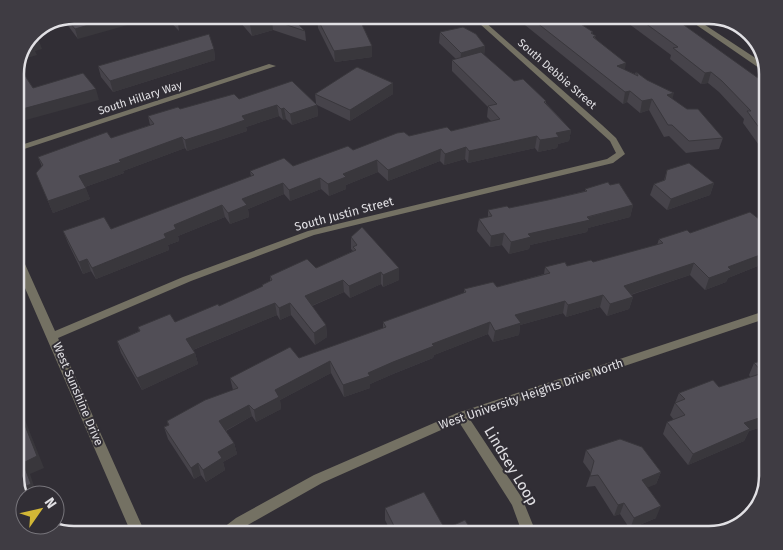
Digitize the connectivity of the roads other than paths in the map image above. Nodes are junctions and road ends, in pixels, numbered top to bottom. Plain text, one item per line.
1 (483, 24) edge
2 (698, 24) edge
3 (758, 64) edge
4 (272, 66) dead end
5 (24, 147) edge
6 (621, 154) joint
7 (24, 273) edge
8 (759, 317) edge
9 (52, 336) junction
10 (460, 416) junction
11 (135, 526) edge
12 (236, 526) edge
13 (526, 526) edge

1 - 6 street, South Debbie Street
2 - 3 street
4 - 5 street, South Hillary Way
6 - 9 street, South Justin Street
7 - 9 street, West Sunshine Drive
8 - 10 street, West University Heights Drive North
9 - 11 street, West Sunshine Drive
10 - 12 street, West University Heights Drive North
10 - 13 street, Lindsey Loop

